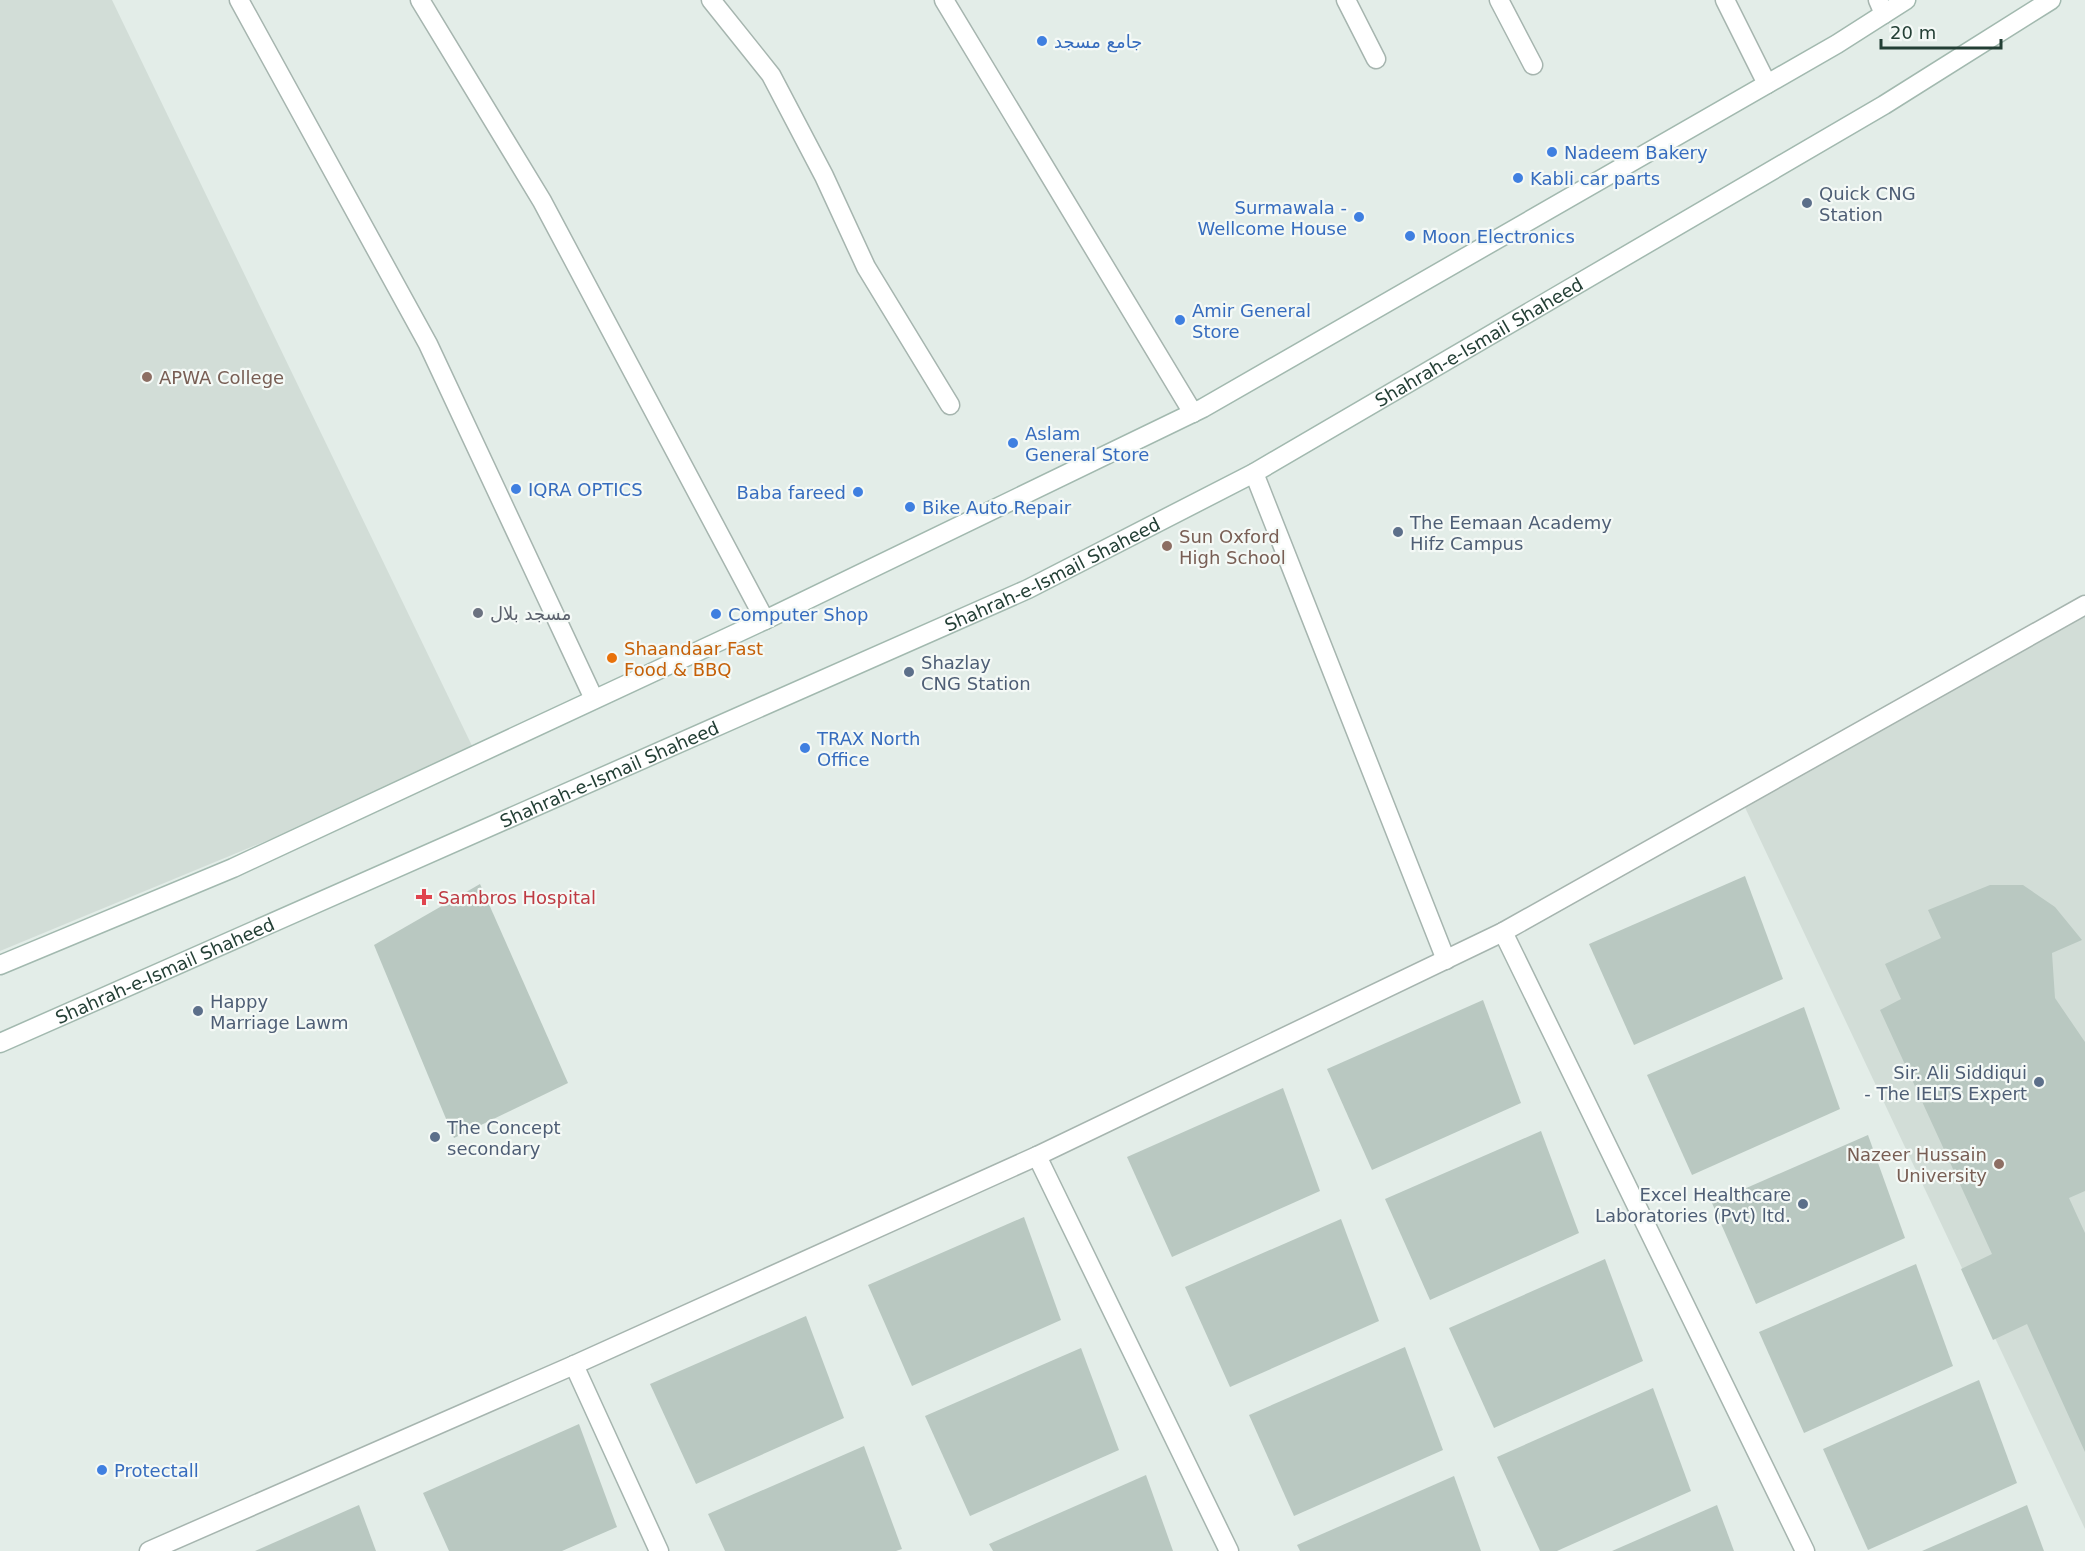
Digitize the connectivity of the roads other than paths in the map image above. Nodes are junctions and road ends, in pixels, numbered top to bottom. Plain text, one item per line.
1 (239, 0) edge
2 (420, 0) edge
3 (711, 0) edge
4 (944, 0) edge
5 (1346, 0) edge
6 (1499, 0) edge
7 (1725, 0) edge
8 (1906, 0) edge
9 (2051, 0) edge
10 (1881, 7) edge
11 (1376, 59) dead end
12 (1533, 65) dead end
13 (1767, 84) junction
14 (950, 405) dead end
15 (1193, 413) junction
16 (1254, 473) junction
17 (2085, 605) edge
18 (765, 620) junction
19 (594, 699) junction
20 (1503, 932) junction
21 (1446, 960) junction
22 (0, 965) edge
23 (0, 1043) edge
24 (1036, 1156) junction
25 (574, 1365) junction
26 (149, 1551) edge
27 (659, 1551) edge
28 (1228, 1551) edge
29 (1805, 1551) edge

1 - 19 main road
2 - 18 main road
3 - 14 main road
4 - 15 main road
5 - 11 main road
6 - 12 main road
7 - 13 main road
8 - 10 main road
9 - 16 main road, Shahrah-e-Ismail Shaheed
10 - 13 main road
13 - 15 main road
15 - 18 main road
16 - 21 main road
16 - 23 main road, Shahrah-e-Ismail Shaheed
17 - 20 main road
18 - 19 main road
19 - 22 main road
20 - 21 main road
20 - 29 main road
21 - 24 main road
24 - 25 main road
24 - 28 main road
25 - 26 main road
25 - 27 main road

